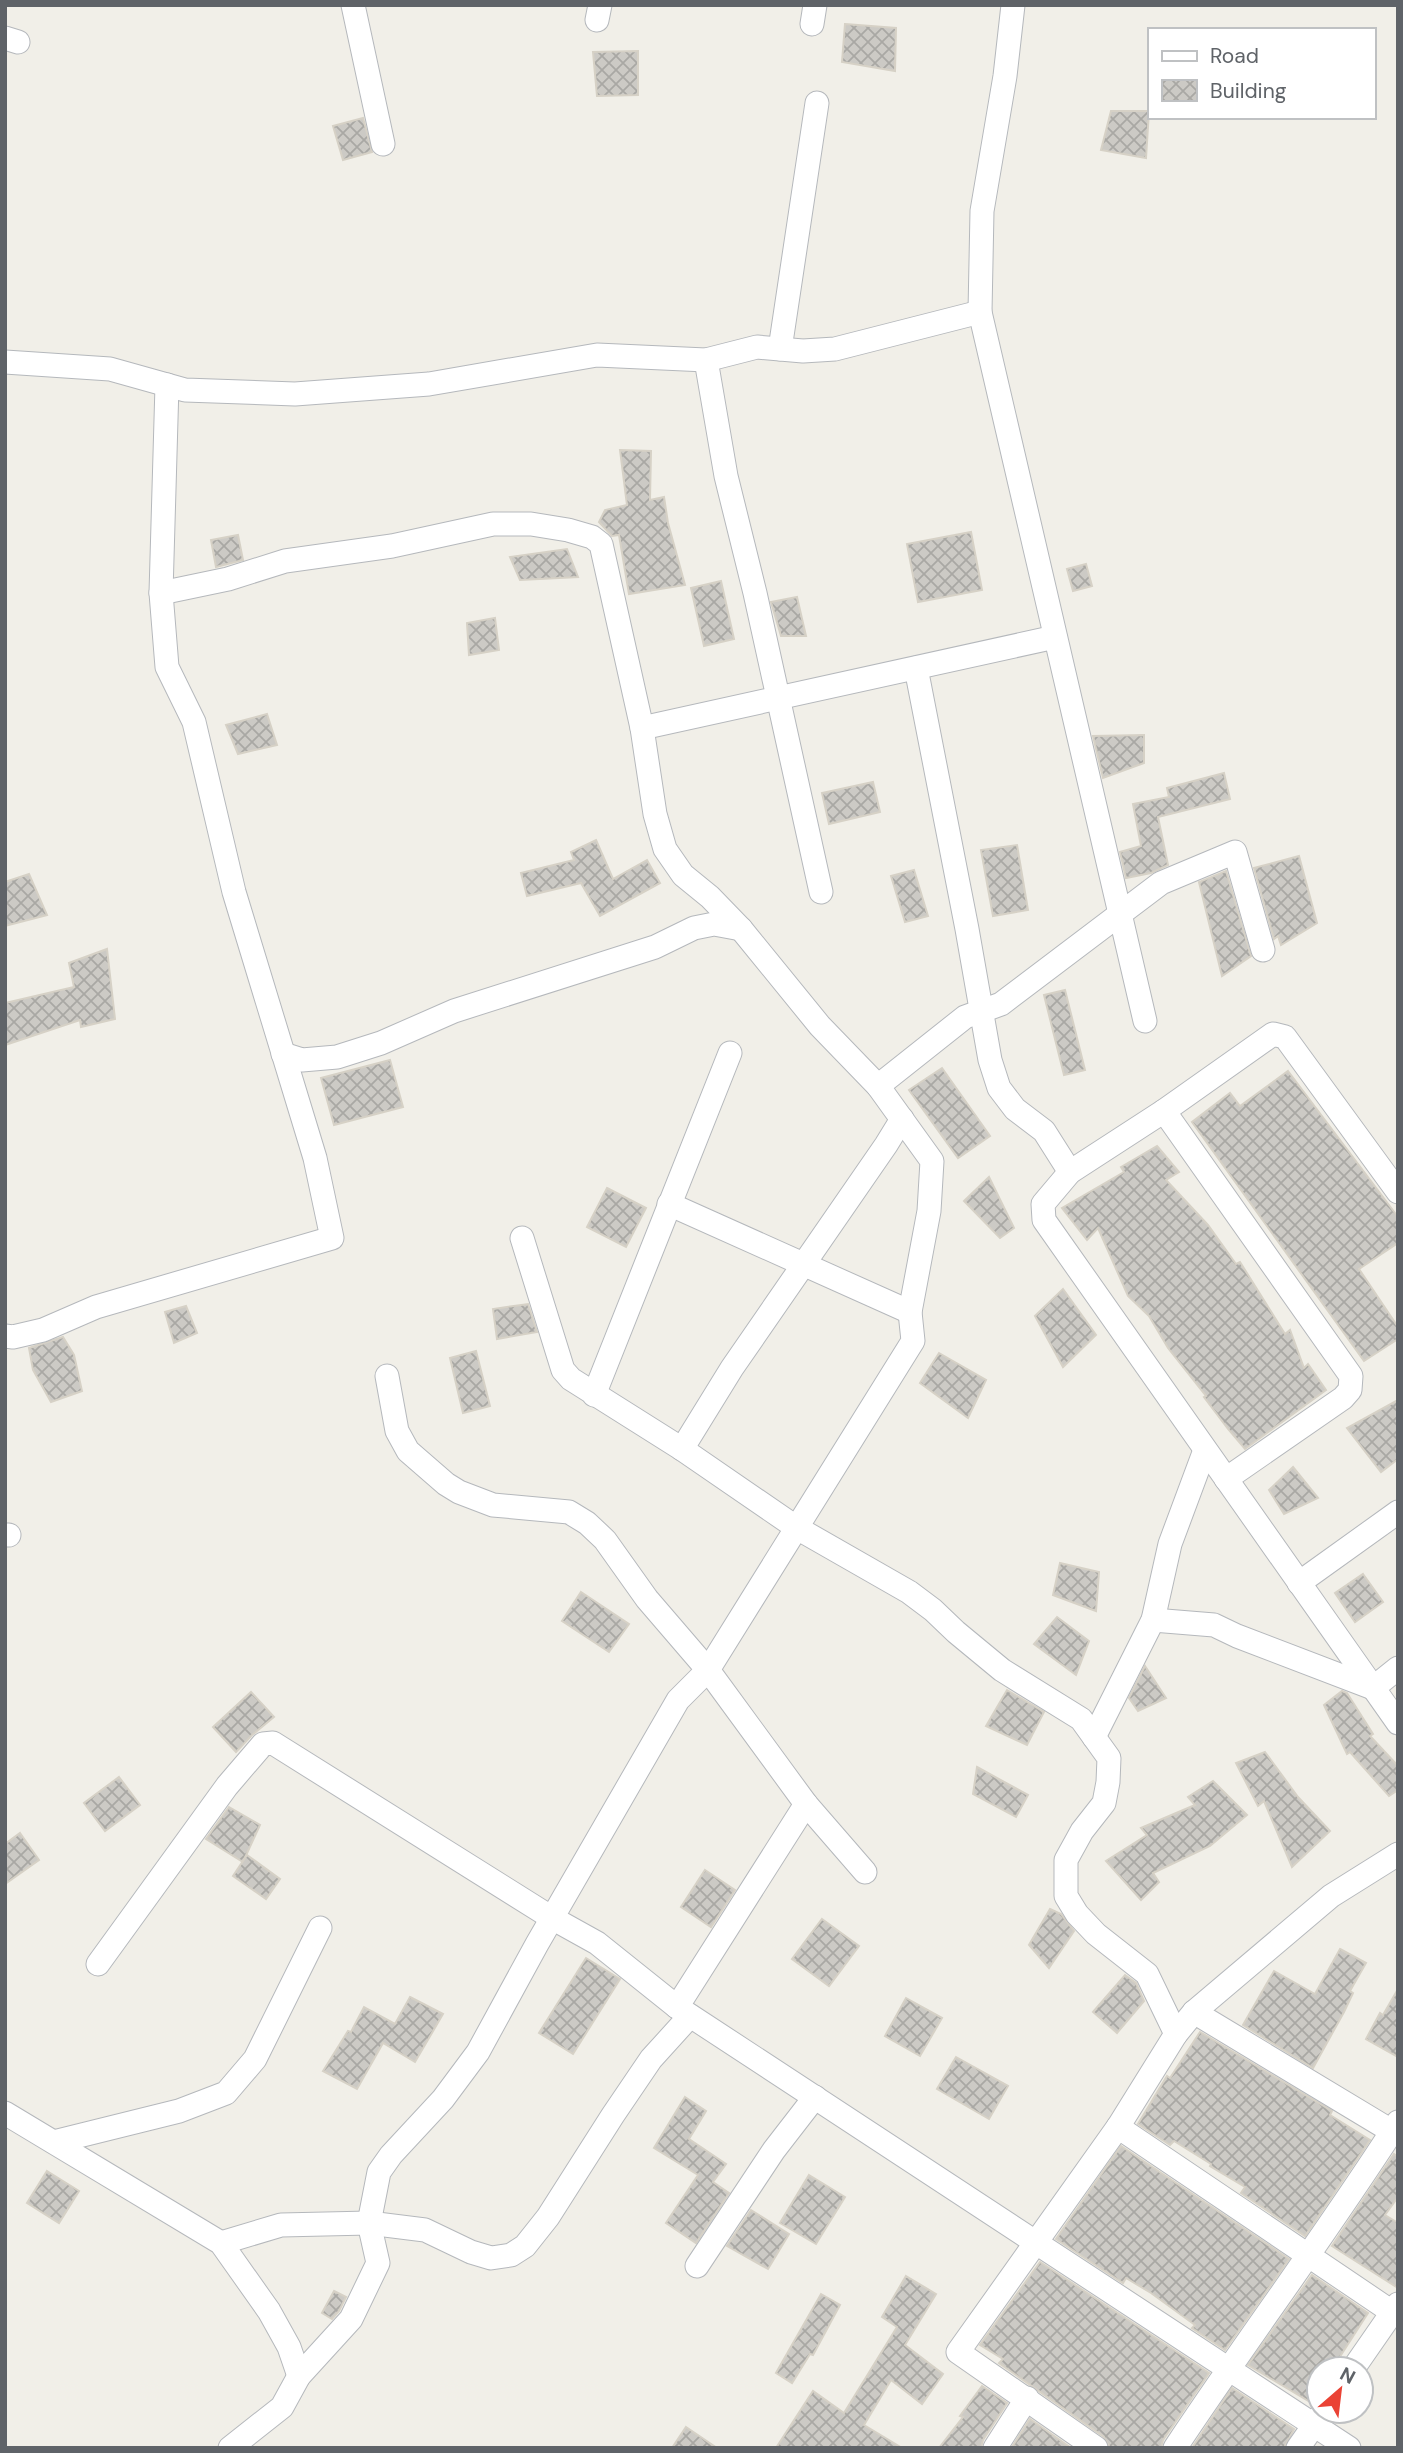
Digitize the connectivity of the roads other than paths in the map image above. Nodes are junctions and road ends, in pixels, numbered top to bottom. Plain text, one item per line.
1 (354, 5) edge
2 (1013, 5) edge
3 (817, 103) dead end
4 (383, 144) dead end
5 (980, 312) junction
6 (780, 349) junction
7 (706, 360) junction
8 (5, 362) edge
9 (167, 385) junction
10 (161, 593) junction
11 (1055, 637) junction
12 (916, 668) junction
13 (777, 700) junction
14 (642, 728) junction
15 (821, 892) dead end
16 (1120, 914) junction
17 (741, 929) junction
18 (1263, 950) dead end
19 (982, 1010) junction
20 (1145, 1021) dead end
21 (730, 1053) dead end
22 (283, 1054) junction
23 (878, 1086) junction
24 (1164, 1111) junction
25 (902, 1119) junction
26 (1070, 1172) junction
27 (1398, 1192) edge
28 (669, 1204) junction
29 (523, 1238) dead end
30 (803, 1264) junction
31 (909, 1312) junction
32 (5, 1336) edge
33 (387, 1376) dead end
34 (594, 1395) junction
35 (681, 1449) junction
36 (1205, 1450) junction
37 (1226, 1479) junction
38 (1398, 1512) edge
39 (797, 1528) junction
40 (1299, 1583) junction
41 (1153, 1620) junction
42 (1398, 1668) edge
43 (708, 1670) junction
44 (1373, 1688) junction
45 (1398, 1723) edge
46 (1094, 1737) junction
47 (806, 1804) junction
48 (1398, 1854) edge
49 (865, 1872) dead end
50 (552, 1918) junction
51 (320, 1928) dead end
52 (98, 1964) dead end
53 (683, 2011) junction
54 (1194, 2012) junction
55 (1177, 2034) junction
56 (814, 2097) junction
57 (5, 2113) edge
58 (1118, 2127) junction
59 (1396, 2129) edge
60 (54, 2142) junction
61 (369, 2223) junction
62 (1035, 2242) junction
63 (221, 2243) junction
64 (1309, 2257) junction
65 (697, 2266) dead end
66 (1395, 2308) edge
67 (1363, 2355) edge
68 (1228, 2368) junction
69 (299, 2376) junction
70 (1027, 2398) junction
71 (1305, 2410) edge
72 (1314, 2425) edge
73 (1326, 2425) edge
74 (230, 2448) edge
75 (995, 2448) edge
76 (1096, 2448) edge
77 (1175, 2448) edge
78 (1298, 2448) edge
79 (1349, 2448) edge

1 - 4 street
2 - 5 street
3 - 6 street
5 - 6 street
5 - 11 street
6 - 7 street
7 - 9 street
7 - 13 street
8 - 9 street
9 - 10 street
10 - 14 street
10 - 22 street
11 - 12 street
11 - 16 street
12 - 13 street
12 - 19 street
13 - 14 street
13 - 15 street
14 - 17 street
16 - 18 street
16 - 19 street
16 - 20 street
17 - 22 street
17 - 23 street
19 - 23 street
19 - 26 street
21 - 28 street
22 - 32 street
23 - 25 street
24 - 26 street
24 - 27 street
24 - 37 street
25 - 30 street
25 - 31 street
26 - 36 street
28 - 30 street
28 - 34 street
29 - 34 street
30 - 31 street
30 - 35 street
31 - 39 street
33 - 43 street
34 - 35 street
35 - 39 street
36 - 37 street
36 - 41 street
37 - 40 street
38 - 40 street
39 - 43 street
39 - 46 street
40 - 44 street
41 - 44 street
41 - 46 street
42 - 44 street
43 - 47 street
43 - 50 street
44 - 45 street
46 - 55 street
47 - 49 street
47 - 53 street
48 - 54 street
50 - 52 street
50 - 53 street
50 - 61 street
51 - 60 street
53 - 56 street
53 - 61 street
54 - 55 street
54 - 59 street
55 - 58 street
56 - 62 street
56 - 65 street
57 - 60 street
58 - 62 street
58 - 64 street
59 - 64 street
60 - 63 street
61 - 63 street
61 - 69 street
62 - 68 street
62 - 70 street
63 - 69 street
64 - 66 street
64 - 68 street
66 - 67 street
68 - 71 street
68 - 77 street
69 - 74 street
70 - 75 street
70 - 76 street
72 - 78 street
73 - 79 street

